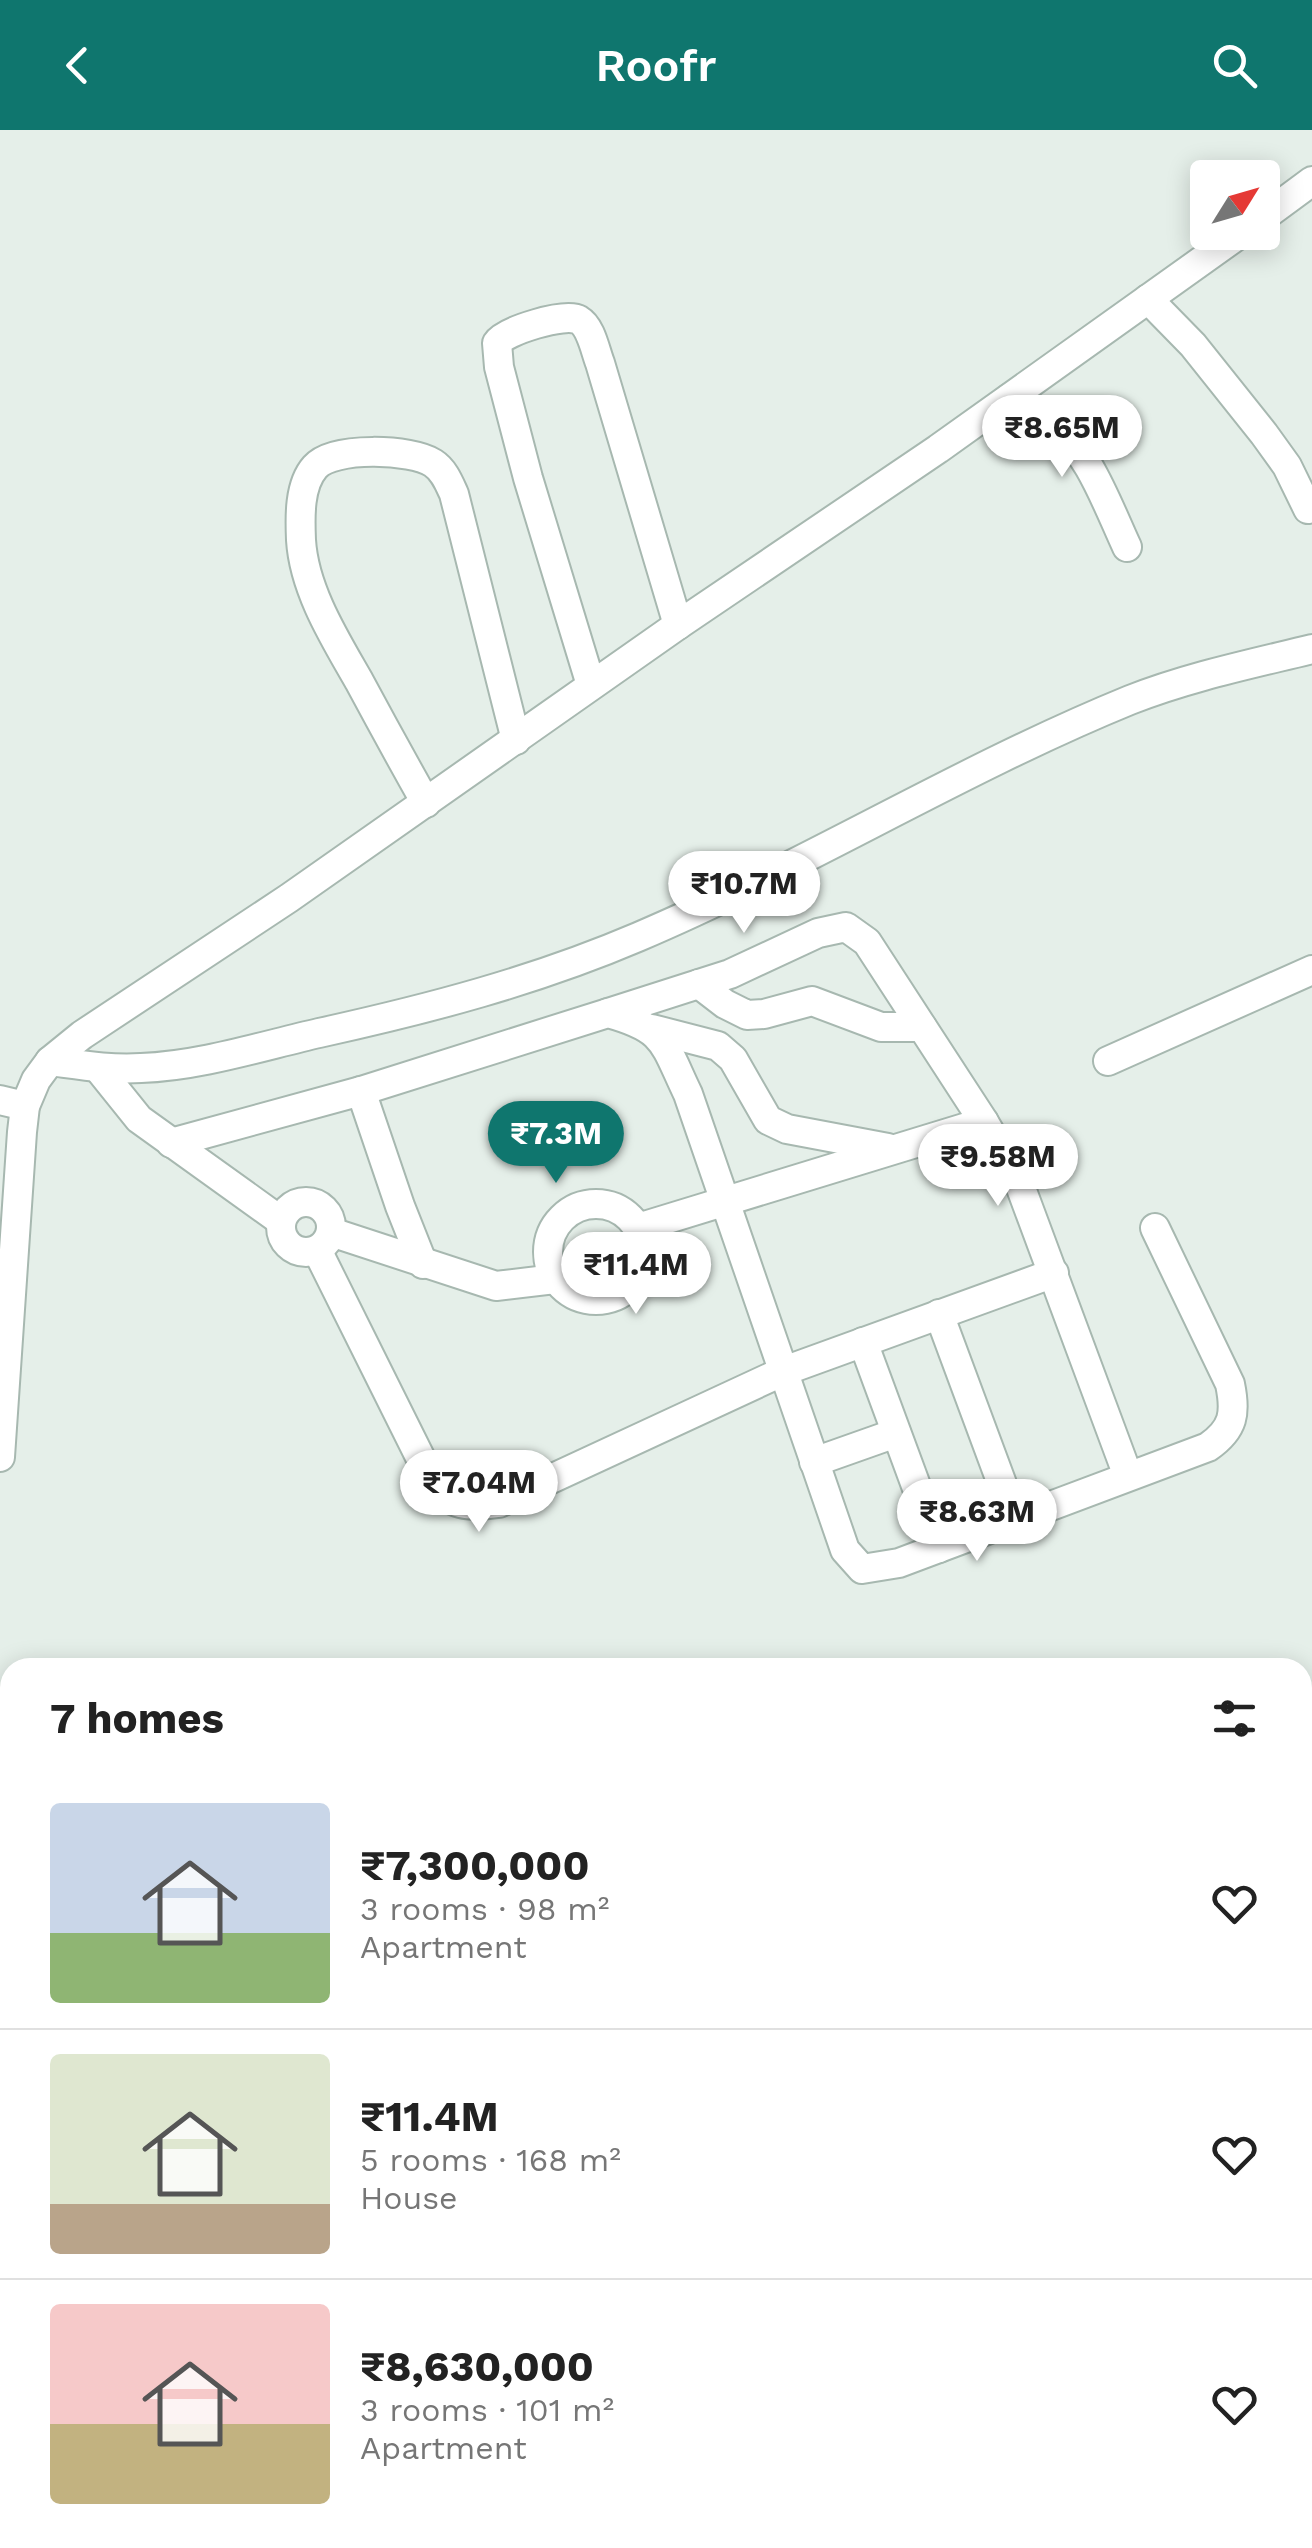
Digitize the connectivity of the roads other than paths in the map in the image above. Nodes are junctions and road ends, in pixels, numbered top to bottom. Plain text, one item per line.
1 (1312, 181) edge
2 (1280, 205) edge
3 (1217, 250) edge
4 (1148, 299) junction
5 (1010, 398) junction
6 (1308, 509) dead end
7 (1127, 546) dead end
8 (678, 624) junction
9 (1312, 649) edge
10 (591, 685) junction
11 (516, 740) junction
12 (426, 802) junction
13 (1312, 970) edge
14 (699, 984) junction
15 (608, 1012) junction
16 (764, 1014) junction
17 (922, 1027) junction
18 (652, 1029) junction
19 (50, 1061) junction
20 (1108, 1061) dead end
21 (98, 1068) junction
22 (738, 1068) junction
23 (361, 1092) junction
24 (13, 1103) edge
25 (984, 1122) junction
26 (171, 1143) junction
27 (892, 1150) junction
28 (724, 1201) junction
29 (281, 1221) junction
30 (638, 1228) junction
31 (1155, 1228) dead end
32 (324, 1241) junction
33 (424, 1264) junction
34 (1054, 1273) junction
35 (556, 1279) junction
36 (939, 1314) junction
37 (863, 1342) junction
38 (784, 1371) junction
39 (896, 1433) junction
40 (0, 1458) edge
41 (814, 1462) junction
42 (1128, 1476) junction
43 (1015, 1519) junction
44 (938, 1548) junction

1 - 2 street
3 - 4 street
4 - 5 street
4 - 6 street
5 - 7 street
5 - 8 street
8 - 10 street
8 - 10 street
9 - 21 street
10 - 11 street
11 - 12 street
11 - 12 street
12 - 19 street
13 - 20 street
14 - 15 street
14 - 16 street
14 - 17 street
15 - 18 street
15 - 23 street
16 - 17 street
16 - 22 street
17 - 25 street
18 - 22 street
18 - 28 street
19 - 21 street
19 - 24 street
21 - 26 street
22 - 27 street
23 - 26 street
23 - 33 street
24 - 40 street
25 - 27 street
25 - 34 street
26 - 29 street
27 - 28 street
28 - 30 street
28 - 38 street
29 - 32 street
29 - 32 street
30 - 35 street
30 - 35 street
31 - 42 street
32 - 33 street
32 - 38 street
33 - 35 street
34 - 36 street
34 - 42 street
36 - 37 street
36 - 43 street
37 - 38 street
37 - 39 street
38 - 41 street
39 - 41 street
39 - 44 street
41 - 44 street
42 - 43 street
43 - 44 street

